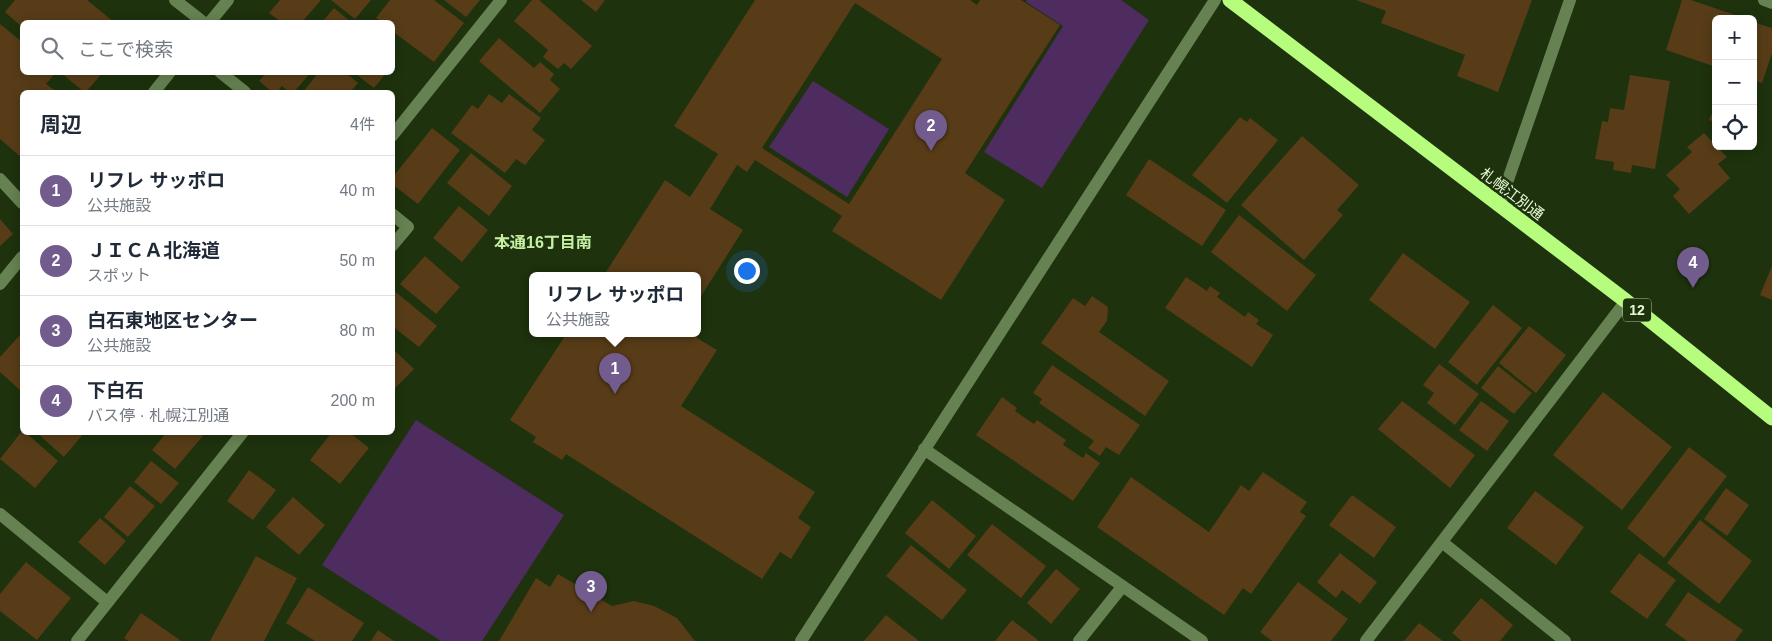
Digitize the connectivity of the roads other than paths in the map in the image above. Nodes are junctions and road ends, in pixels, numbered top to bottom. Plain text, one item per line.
1 (175, 0) edge
2 (228, 0) edge
3 (501, 0) edge
4 (1215, 0) edge
5 (1230, 0) edge
6 (1570, 0) edge
7 (1764, 0) edge
8 (1772, 3) edge
9 (200, 20) edge
10 (212, 20) edge
11 (168, 75) edge
12 (224, 75) edge
13 (156, 90) edge
14 (242, 90) edge
15 (395, 132) edge
16 (0, 179) edge
17 (20, 201) edge
18 (1499, 206) junction
19 (395, 216) edge
20 (395, 242) edge
21 (20, 259) edge
22 (0, 284) edge
23 (1626, 301) junction
24 (1772, 418) edge
25 (241, 435) edge
26 (924, 448) junction
27 (0, 514) edge
28 (1442, 542) junction
29 (1122, 587) junction
30 (106, 602) junction
31 (77, 641) edge
32 (801, 641) edge
33 (1079, 641) edge
34 (1202, 641) edge
35 (1366, 641) edge
36 (1565, 641) edge

1 - 9 street
2 - 10 street
3 - 15 street
4 - 26 street
5 - 18 highway, 札幌江別通 / 12
6 - 18 street
7 - 8 street
11 - 13 street
12 - 14 street
16 - 17 street
18 - 23 highway, 札幌江別通 / 12
19 - 20 street
21 - 22 street
23 - 24 highway, 札幌江別通 / 12
23 - 28 street
25 - 30 street
26 - 29 street
26 - 32 street
27 - 30 street
28 - 35 street
28 - 36 street
29 - 33 street
29 - 34 street
30 - 31 street

